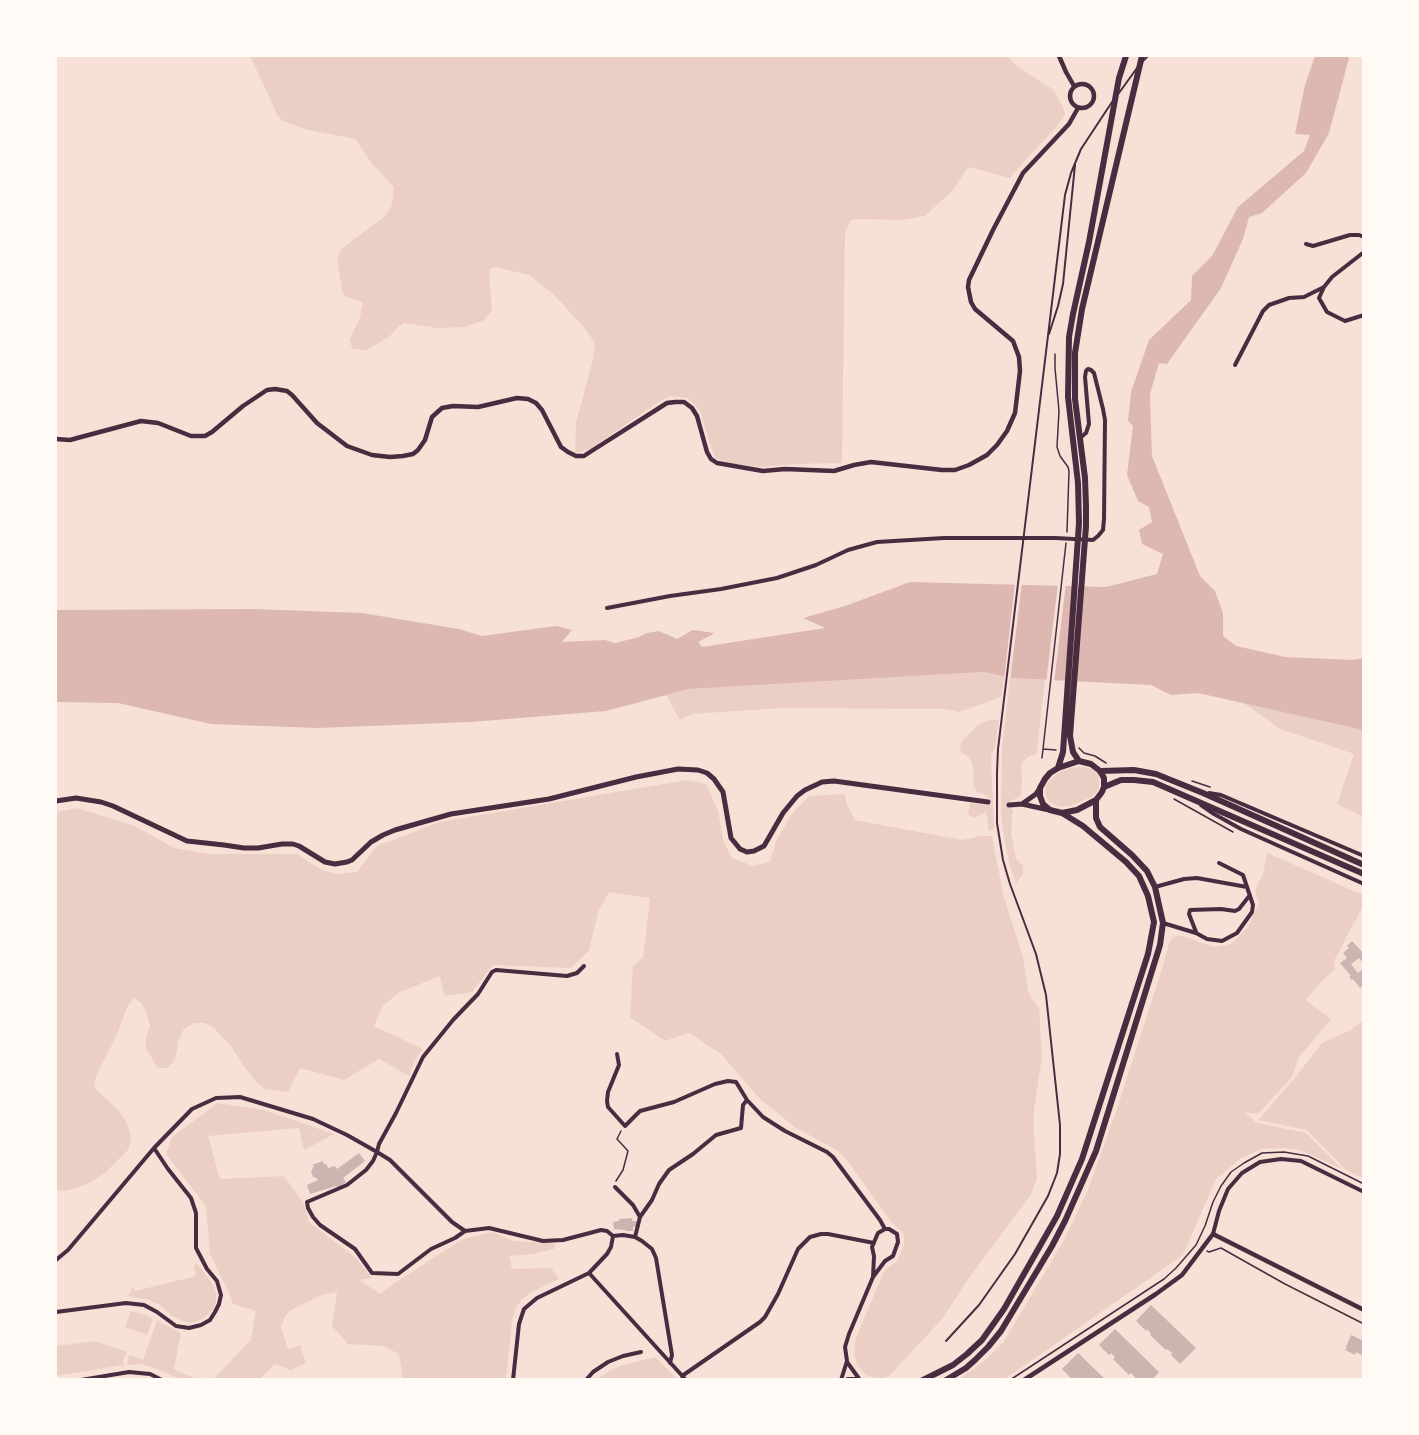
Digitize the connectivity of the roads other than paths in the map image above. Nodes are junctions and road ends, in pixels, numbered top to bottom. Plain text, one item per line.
1 (1059, 56) edge
2 (1126, 56) edge
3 (1142, 56) edge
4 (1148, 56) edge
5 (1074, 86) junction
6 (1078, 108) junction
7 (1076, 161) junction
8 (1364, 237) edge
9 (1306, 244) dead end
10 (1364, 252) edge
11 (1324, 287) junction
12 (1364, 315) edge
13 (1047, 340) junction
14 (1235, 365) dead end
15 (1080, 438) junction
16 (56, 439) edge
17 (1083, 524) junction
18 (607, 608) dead end
19 (1067, 736) junction
20 (1079, 761) junction
21 (1058, 768) junction
22 (1100, 771) junction
23 (1104, 787) junction
24 (1040, 788) junction
25 (1203, 793) junction
26 (1096, 800) junction
27 (56, 801) edge
28 (988, 802) dead end
29 (1198, 803) junction
30 (1022, 804) junction
31 (1009, 805) dead end
32 (1050, 810) junction
33 (1062, 813) junction
34 (1364, 856) edge
35 (1220, 863) dead end
36 (1364, 865) edge
37 (1364, 874) edge
38 (1364, 884) edge
39 (1155, 887) junction
40 (1248, 887) junction
41 (1250, 895) junction
42 (1163, 923) junction
43 (1196, 933) junction
44 (584, 966) dead end
45 (617, 1054) dead end
46 (747, 1100) junction
47 (154, 1148) junction
48 (377, 1152) junction
49 (615, 1187) road end
50 (1364, 1192) edge
51 (640, 1217) junction
52 (885, 1229) junction
53 (465, 1231) junction
54 (1213, 1234) junction
55 (613, 1236) junction
56 (635, 1237) junction
57 (874, 1243) junction
58 (874, 1256) junction
59 (56, 1260) edge
60 (885, 1261) junction
61 (589, 1273) junction
62 (873, 1277) junction
63 (1364, 1310) edge
64 (56, 1312) edge
65 (946, 1341) dead end
66 (641, 1352) dead end
67 (847, 1362) junction
68 (669, 1363) junction
69 (682, 1376) junction
70 (110, 1377) edge
71 (81, 1380) edge
72 (162, 1380) edge
73 (513, 1380) edge
74 (585, 1380) edge
75 (686, 1380) edge
76 (841, 1380) edge
77 (848, 1380) edge
78 (858, 1380) edge
79 (923, 1380) edge
80 (946, 1380) edge
81 (1024, 1380) edge

1 - 5 street
2 - 17 main road
3 - 15 main road
4 - 7 lane
5 - 6 street
5 - 6 street
6 - 16 street
7 - 13 lane
7 - 13 lane
8 - 9 street
10 - 11 street
11 - 12 street
11 - 14 street
13 - 65 lane
15 - 17 main road
15 - 18 street
17 - 19 main road
19 - 20 main road
19 - 21 main road
20 - 21 main road
20 - 22 main road
21 - 24 main road
22 - 23 main road
22 - 25 main road
23 - 26 main road
23 - 29 main road
24 - 30 main road
24 - 32 main road
25 - 34 street
25 - 36 main road
26 - 33 main road
26 - 39 main road
27 - 28 main road
29 - 37 main road
29 - 38 street
30 - 31 main road
30 - 32 main road
32 - 33 main road
33 - 79 main road
35 - 40 street
39 - 40 street
39 - 42 main road
40 - 41 street
41 - 43 street
41 - 43 street
42 - 43 street
42 - 80 main road
44 - 48 street
45 - 46 street
46 - 51 street
46 - 52 street
47 - 48 street
47 - 59 street
47 - 64 street
48 - 53 street
48 - 53 street
49 - 51 street
50 - 54 street
51 - 56 street
52 - 57 street
52 - 60 street
53 - 55 street
54 - 63 street
54 - 81 street
55 - 56 street
55 - 61 street
56 - 68 street
57 - 58 street
57 - 69 street
58 - 60 street
58 - 62 street
60 - 62 street
61 - 68 street
61 - 73 street
62 - 67 street
66 - 74 street
67 - 76 street
67 - 78 street
68 - 69 street
69 - 75 street
70 - 71 street
70 - 72 street
77 - 78 main road

